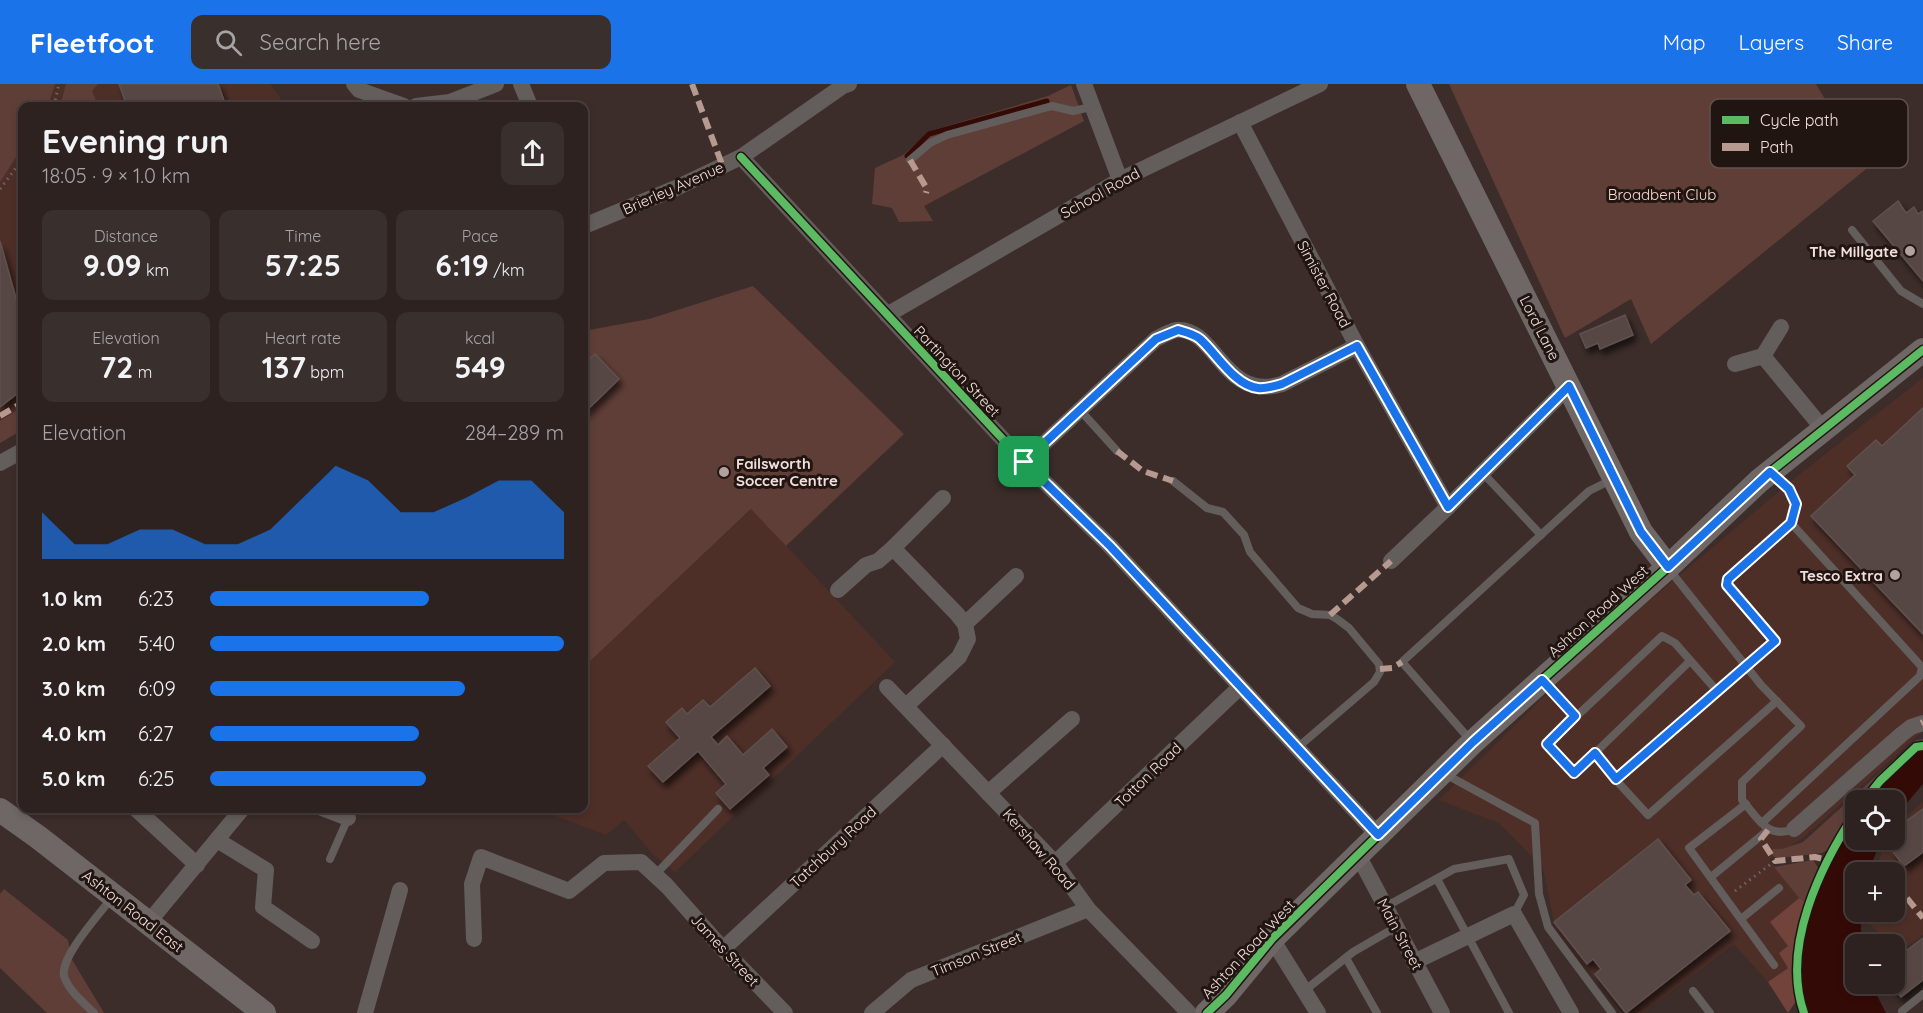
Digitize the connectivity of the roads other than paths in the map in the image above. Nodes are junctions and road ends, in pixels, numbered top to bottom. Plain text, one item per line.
1 (354, 84) edge
2 (496, 84) edge
3 (521, 84) edge
4 (1083, 84) edge
5 (1320, 84) edge
6 (1418, 84) edge
7 (845, 85) edge
8 (393, 102) edge
9 (450, 102) edge
10 (528, 102) edge
11 (1091, 107) junction
12 (1240, 122) junction
13 (741, 158) junction
14 (910, 160) dead end
15 (1120, 180) junction
16 (588, 224) edge
17 (1851, 230) dead end
18 (1923, 304) edge
19 (887, 315) junction
20 (1781, 327) dead end
21 (1357, 346) junction
22 (1923, 350) edge
23 (1763, 356) junction
24 (1735, 364) dead end
25 (1569, 386) junction
26 (1079, 409) junction
27 (1824, 430) junction
28 (1117, 451) dead end
29 (18, 453) edge
30 (1024, 462) junction
31 (0, 463) edge
32 (1482, 472) junction
33 (1770, 472) junction
34 (1615, 478) junction
35 (1173, 481) dead end
36 (943, 498) dead end
37 (1448, 507) junction
38 (1791, 523) junction
39 (1541, 535) junction
40 (893, 548) junction
41 (1390, 561) dead end
42 (1668, 567) junction
43 (1016, 576) dead end
44 (838, 590) dead end
45 (964, 624) junction
46 (1690, 661) junction
47 (1746, 666) junction
48 (1542, 680) junction
49 (887, 687) dead end
50 (1240, 687) junction
51 (1717, 692) junction
52 (1777, 701) junction
53 (906, 706) junction
54 (1575, 716) junction
55 (1072, 719) dead end
56 (1923, 723) edge
57 (1473, 742) junction
58 (943, 745) junction
59 (1298, 748) junction
60 (1595, 753) junction
61 (1442, 772) junction
62 (1616, 779) junction
63 (988, 793) junction
64 (1746, 804) junction
65 (718, 809) dead end
66 (0, 810) edge
67 (140, 813) edge
68 (239, 813) edge
69 (335, 813) edge
70 (348, 818) joint
71 (1765, 827) junction
72 (1794, 829) joint
73 (1378, 835) junction
74 (217, 840) junction
75 (1358, 855) junction
76 (330, 859) dead end
77 (1055, 863) junction
78 (197, 865) junction
79 (1711, 877) junction
80 (1437, 879) junction
81 (661, 880) junction
82 (1779, 888) dead end
83 (400, 890) dead end
84 (113, 896) junction
85 (1385, 907) junction
86 (1088, 909) junction
87 (1514, 914) junction
88 (1741, 919) junction
89 (148, 923) junction
90 (1396, 927) junction
91 (1468, 935) junction
92 (474, 939) dead end
93 (1272, 939) junction
94 (312, 941) dead end
95 (723, 949) junction
96 (1346, 958) junction
97 (1414, 962) junction
98 (1774, 965) dead end
99 (1304, 991) junction
100 (1693, 991) dead end
101 (1923, 994) edge
102 (1902, 1011) dead end
103 (94, 1013) edge
104 (264, 1013) edge
105 (365, 1013) edge
106 (785, 1013) edge
107 (872, 1013) edge
108 (1189, 1013) edge
109 (1208, 1013) edge
110 (1318, 1013) edge
111 (1377, 1013) edge
112 (1442, 1013) edge
113 (1509, 1013) edge
114 (1571, 1013) edge
115 (1612, 1013) edge
116 (1710, 1013) edge

1 - 8 street
2 - 9 street
3 - 10 street
4 - 11 street
5 - 12 street, School Road
6 - 25 street, Lord Lane
7 - 13 street, Brierley Avenue
11 - 14 lane
11 - 15 street
12 - 15 street, School Road
12 - 21 street, Simister Road
13 - 16 street, Brierley Avenue
13 - 19 street, Partington Street
15 - 19 street, School Road
17 - 18 lane
19 - 30 street, Partington Street
20 - 23 street
21 - 26 street
21 - 37 street, Simister Road
22 - 27 street, Ashton Road West
23 - 24 street
23 - 27 street
25 - 32 street
25 - 34 street, Lord Lane
26 - 28 lane
26 - 30 street
27 - 33 street, Ashton Road West
29 - 31 street
30 - 50 street, Partington Street
32 - 37 street
32 - 39 lane
33 - 38 lane
33 - 42 street, Ashton Road West
34 - 39 lane
34 - 42 street, Lord Lane
35 - 59 lane
36 - 40 street
37 - 41 street
38 - 47 lane
38 - 71 lane
39 - 57 lane
40 - 44 street
40 - 45 street
42 - 47 lane
42 - 48 street, Ashton Road West
43 - 45 street
45 - 53 street
46 - 51 lane
46 - 54 lane
46 - 60 lane
47 - 51 lane
47 - 52 lane
48 - 54 lane
48 - 57 street, Ashton Road West
49 - 53 street, Kershaw Road
50 - 59 street, Partington Street
50 - 77 street, Totton Road
51 - 62 lane
52 - 62 lane
52 - 64 lane
53 - 58 street, Kershaw Road
54 - 60 lane
55 - 63 street
56 - 72 street
57 - 61 street, Ashton Road West
58 - 63 street, Kershaw Road
58 - 95 street, Tatchbury Road
59 - 73 street, Partington Street
60 - 62 lane
61 - 73 street, Ashton Road West
61 - 115 lane
63 - 77 street, Kershaw Road
64 - 71 lane
64 - 79 lane
65 - 81 lane
66 - 84 street, Ashton Road East
67 - 78 street
68 - 74 street
69 - 70 street
70 - 76 lane
71 - 72 lane
71 - 79 lane
73 - 75 street, Ashton Road West
74 - 78 street
74 - 94 street
75 - 85 street, Main Street
75 - 93 street, Ashton Road West
77 - 86 street, Kershaw Road
78 - 89 street
79 - 88 lane
80 - 85 lane
80 - 87 lane
80 - 91 lane
81 - 92 street
81 - 95 street, James Street
82 - 88 lane
83 - 105 street
84 - 89 street, Ashton Road East
84 - 103 lane
85 - 90 street, Main Street
86 - 107 street, Timson Street
86 - 108 street, Kershaw Road
87 - 91 street
87 - 114 street
88 - 98 lane
89 - 104 street, Ashton Road East
90 - 96 lane
90 - 97 street, Main Street
91 - 97 street
91 - 113 lane
93 - 99 street
93 - 109 street, Ashton Road West
95 - 106 street, James Street
96 - 99 lane
96 - 111 lane
97 - 112 street, Main Street
99 - 110 street
100 - 116 lane
101 - 102 lane

